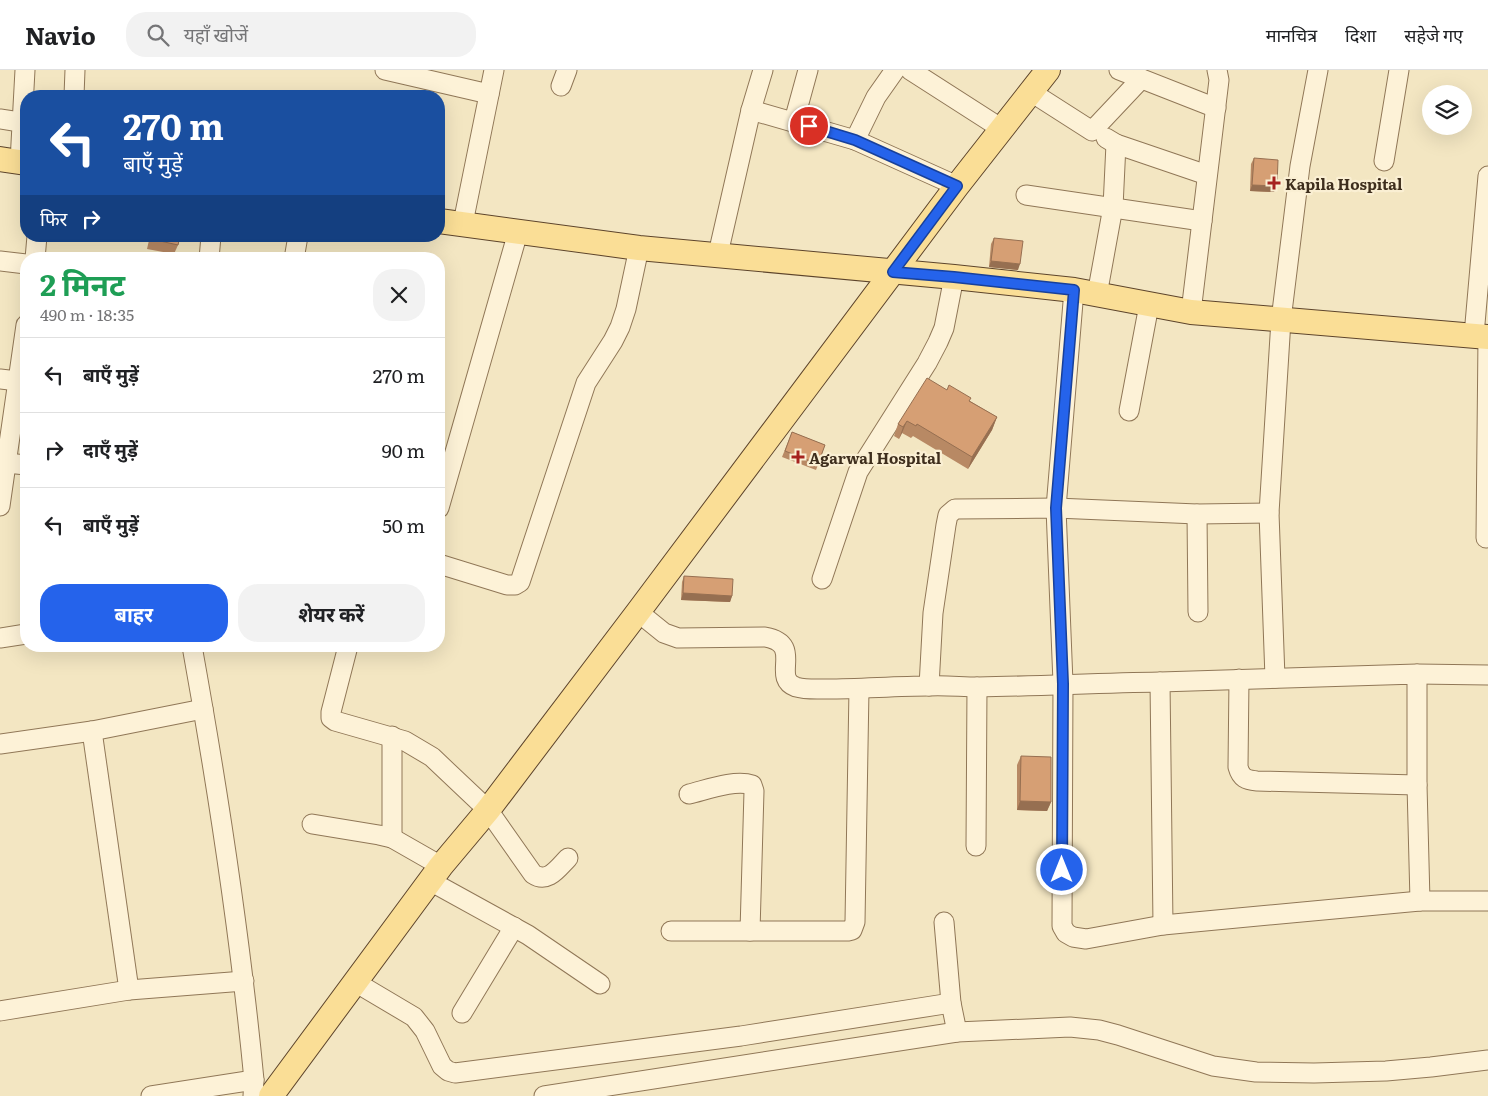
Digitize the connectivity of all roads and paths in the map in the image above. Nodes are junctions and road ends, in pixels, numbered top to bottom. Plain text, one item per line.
1 (25, 70) edge
2 (74, 70) edge
3 (385, 70) edge
4 (494, 70) edge
5 (762, 70) edge
6 (808, 70) edge
7 (894, 70) edge
8 (910, 70) edge
9 (1048, 70) edge
10 (1119, 70) edge
11 (1217, 70) edge
12 (1318, 70) edge
13 (1399, 70) edge
14 (1141, 79) junction
15 (25, 90) edge
16 (74, 90) edge
17 (1031, 92) junction
18 (489, 94) junction
19 (1216, 108) junction
20 (751, 110) junction
21 (0, 119) edge
22 (20, 122) edge
23 (794, 122) junction
24 (1002, 129) junction
25 (1092, 131) junction
26 (855, 140) junction
27 (20, 142) edge
28 (1116, 144) junction
29 (16, 161) edge
30 (1384, 161) dead end
31 (1207, 176) junction
32 (1488, 176) edge
33 (957, 186) junction
34 (1026, 196) dead end
35 (1113, 207) junction
36 (1202, 221) junction
37 (445, 222) edge
38 (463, 223) junction
39 (518, 232) junction
40 (639, 248) junction
41 (718, 254) junction
42 (0, 261) edge
43 (20, 263) edge
44 (893, 272) junction
45 (954, 277) junction
46 (1086, 292) junction
47 (1149, 305) junction
48 (1191, 312) junction
49 (1281, 320) junction
50 (1481, 336) edge
51 (0, 379) edge
52 (20, 382) edge
53 (20, 397) edge
54 (1129, 411) dead end
55 (7, 463) junction
56 (20, 464) edge
57 (445, 487) edge
58 (0, 506) edge
59 (1056, 508) junction
60 (1268, 513) junction
61 (1197, 514) junction
62 (1486, 538) dead end
63 (445, 566) edge
64 (822, 579) dead end
65 (638, 612) junction
66 (1198, 612) dead end
67 (20, 635) edge
68 (0, 638) edge
69 (193, 652) edge
70 (346, 652) edge
71 (1417, 674) junction
72 (1488, 675) edge
73 (1275, 678) junction
74 (1239, 679) junction
75 (1160, 682) junction
76 (1063, 684) junction
77 (929, 686) junction
78 (977, 687) junction
79 (859, 689) junction
80 (203, 709) junction
81 (92, 731) junction
82 (392, 736) junction
83 (0, 744) edge
84 (1417, 785) junction
85 (688, 794) dead end
86 (488, 810) junction
87 (312, 824) dead end
88 (392, 838) junction
89 (976, 846) dead end
90 (568, 858) dead end
91 (435, 874) junction
92 (1420, 901) junction
93 (1488, 901) edge
94 (944, 922) dead end
95 (1163, 925) junction
96 (514, 927) junction
97 (671, 931) dead end
98 (750, 931) junction
99 (244, 981) junction
100 (355, 982) junction
101 (600, 984) dead end
102 (129, 990) junction
103 (951, 1003) junction
104 (0, 1010) edge
105 (462, 1013) dead end
106 (957, 1032) junction
107 (1488, 1060) edge
108 (253, 1088) edge
109 (151, 1096) edge
110 (271, 1096) edge
111 (544, 1096) edge

1 - 15 street
2 - 16 street
3 - 18 street
4 - 18 street
5 - 20 street
6 - 23 street
7 - 26 street
8 - 24 street
9 - 17 main road
10 - 14 street
11 - 19 street
12 - 49 street
13 - 30 street
14 - 19 street
14 - 25 street
17 - 24 main road
17 - 25 street
18 - 38 street
19 - 31 street
20 - 23 street
20 - 41 street
21 - 22 street
23 - 26 street
24 - 33 main road
25 - 28 street
26 - 33 street
27 - 29 street
28 - 31 street
28 - 35 street
31 - 36 street
32 - 50 street
33 - 44 main road
34 - 35 street
35 - 36 street
35 - 46 street
36 - 48 street
37 - 38 main road
38 - 39 main road
39 - 40 main road
39 - 57 street
40 - 41 main road
40 - 63 street
41 - 44 main road
42 - 43 street
44 - 45 main road
44 - 65 main road
45 - 46 main road
45 - 64 street
46 - 47 main road
46 - 59 street
47 - 48 main road
47 - 54 street
48 - 49 main road
49 - 50 main road
49 - 60 street
50 - 62 street
51 - 52 street
53 - 55 street
55 - 56 street
55 - 58 street
59 - 61 street
59 - 76 street
59 - 77 street
60 - 61 street
60 - 73 street
61 - 66 street
65 - 79 street
65 - 86 main road
67 - 68 street
69 - 80 street
70 - 82 street
71 - 72 street
71 - 73 street
71 - 84 street
73 - 74 street
74 - 75 street
74 - 84 street
75 - 76 street
75 - 95 street
76 - 78 street
76 - 95 street
77 - 78 street
77 - 79 street
78 - 89 street
79 - 98 street
80 - 81 street
80 - 99 street
81 - 83 street
81 - 102 street
82 - 86 street
82 - 88 street
84 - 92 street
85 - 98 street
86 - 90 street
86 - 91 main road
87 - 88 street
88 - 91 street
91 - 96 street
91 - 100 main road
92 - 93 street
92 - 95 street
94 - 103 street
96 - 101 street
96 - 105 street
97 - 98 street
99 - 102 street
99 - 108 street
100 - 103 street
100 - 110 main road
102 - 104 street
103 - 106 street
106 - 107 street
106 - 111 street
108 - 109 street

